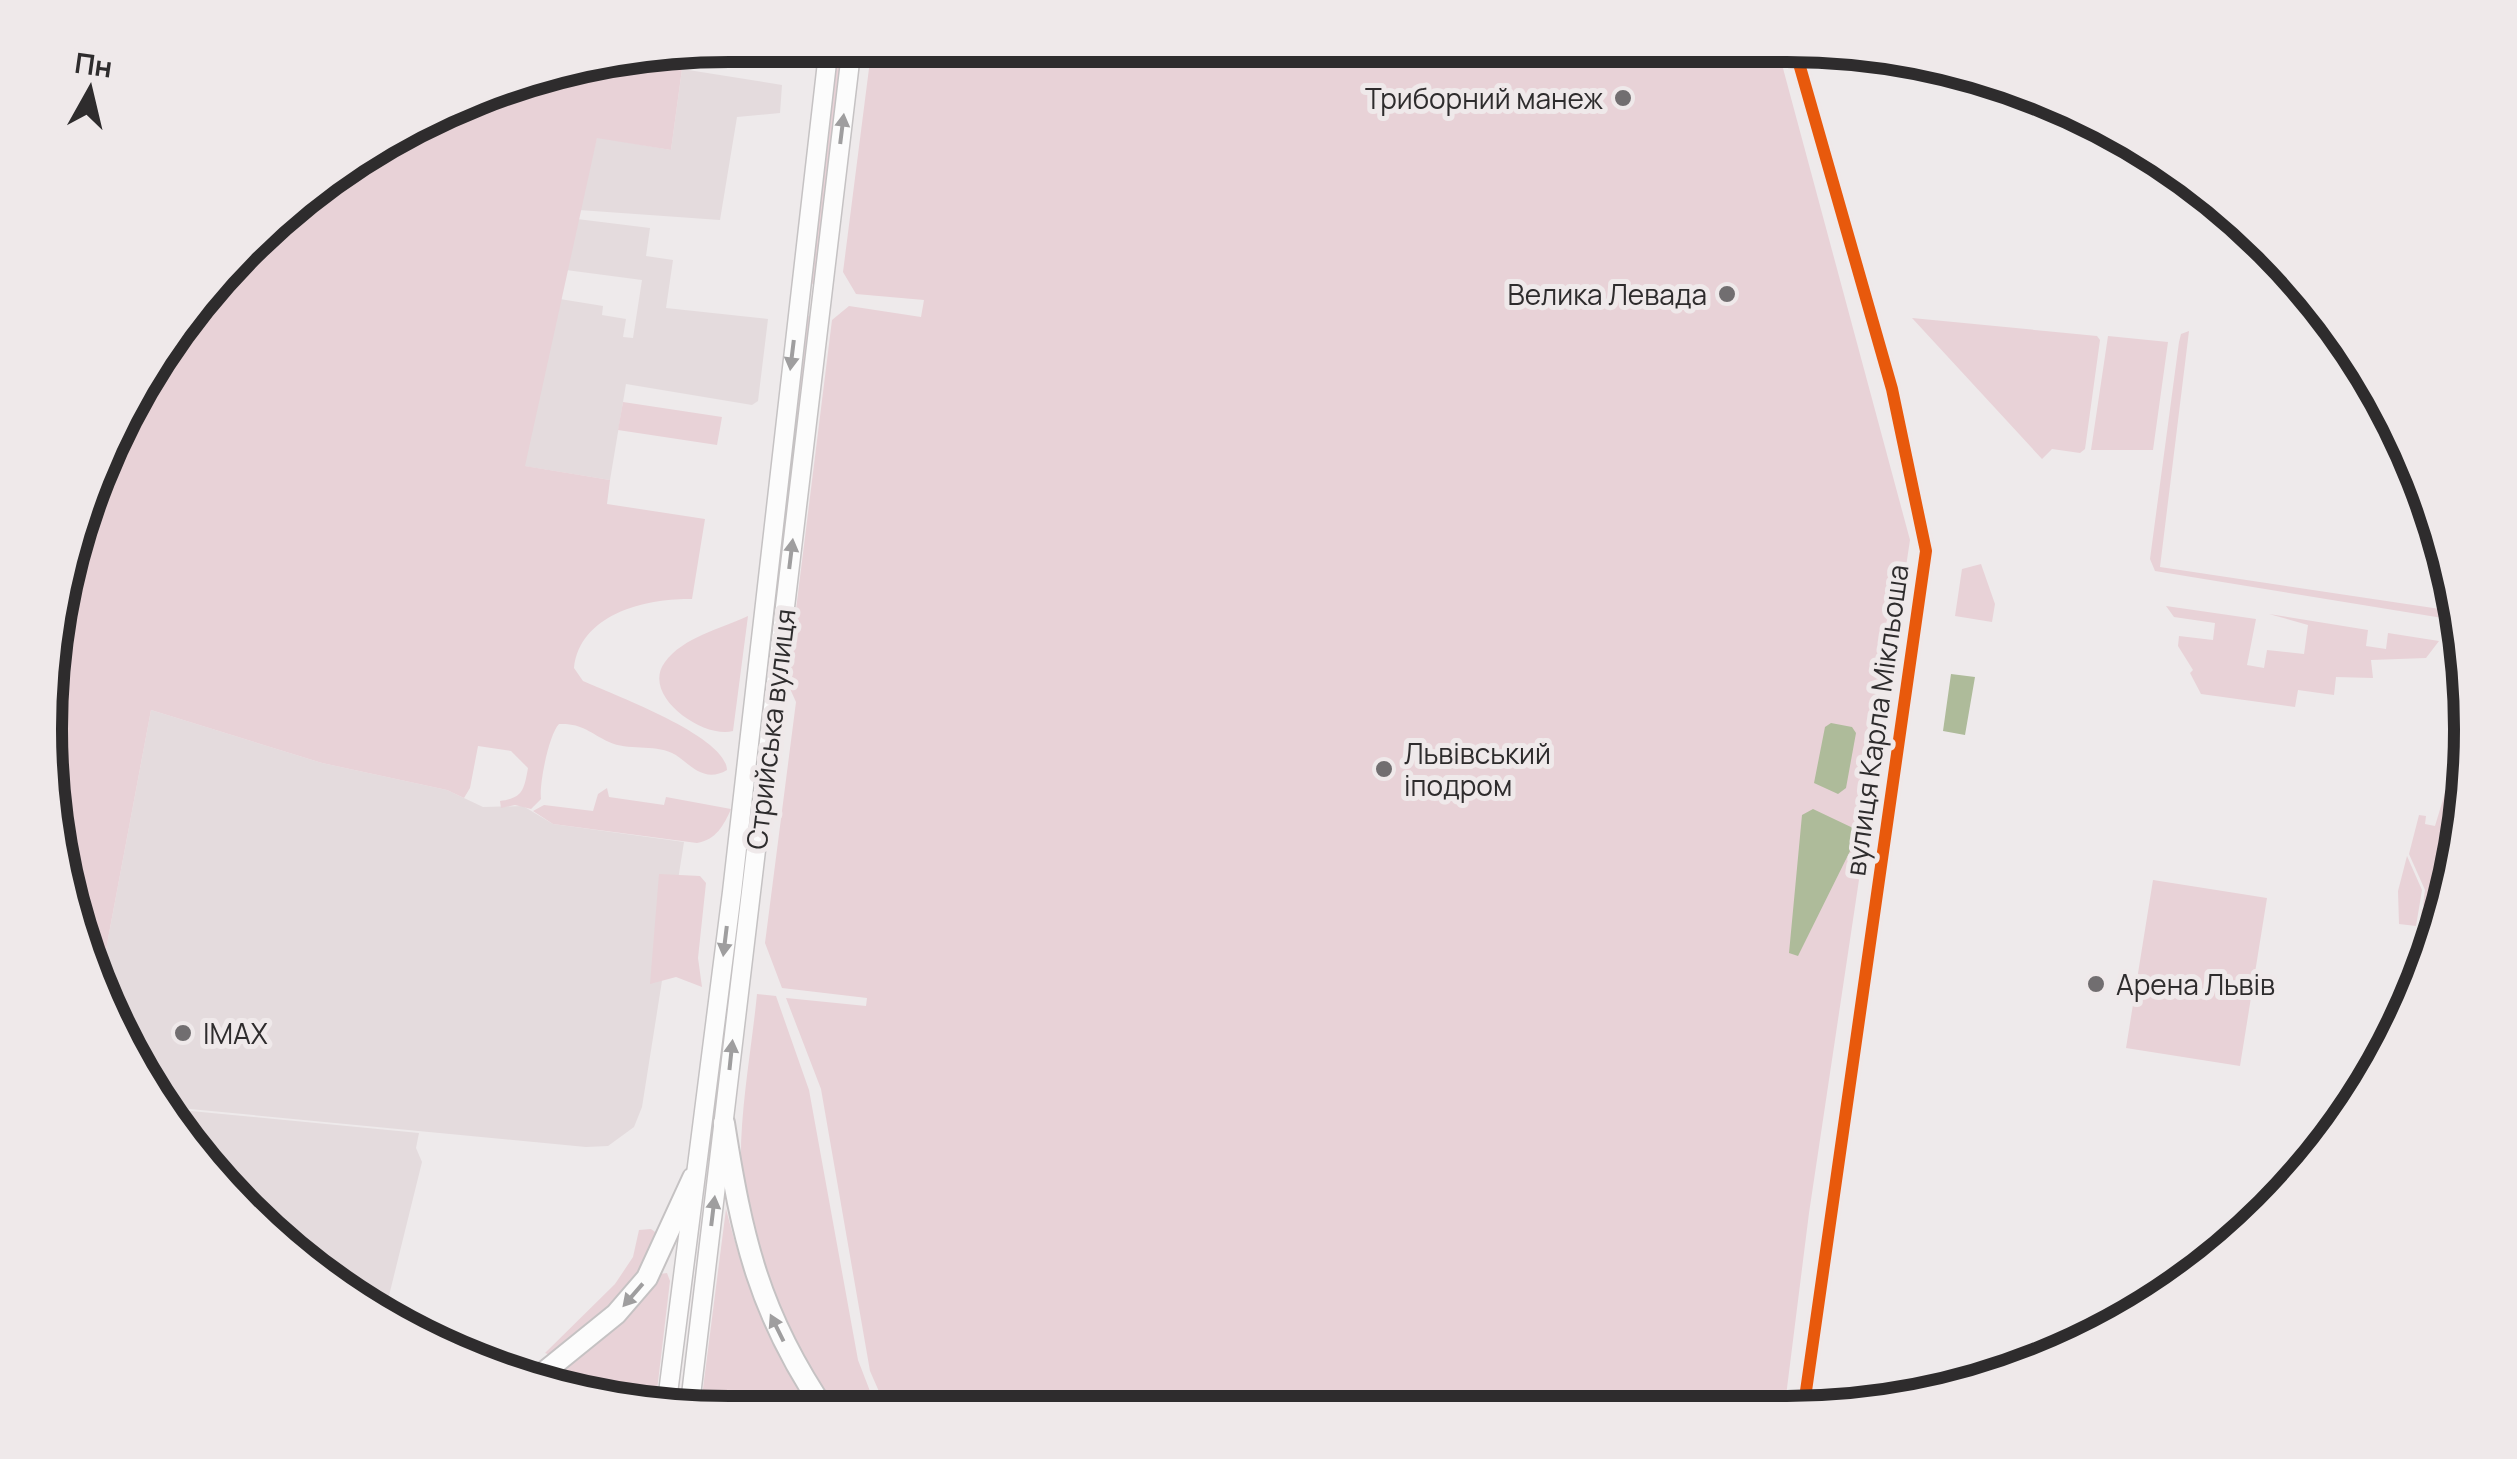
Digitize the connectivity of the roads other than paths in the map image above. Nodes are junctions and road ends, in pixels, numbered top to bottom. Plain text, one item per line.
1 (828, 62) edge
2 (850, 62) edge
3 (1799, 62) edge
4 (745, 858) junction
5 (724, 1122) junction
6 (693, 1178) junction
7 (546, 1371) edge
8 (668, 1393) edge
9 (692, 1395) edge
10 (817, 1396) edge
11 (1805, 1396) edge

1 -> 4 main road, Стрийська вулиця
4 -> 2 main road, Стрийська вулиця
3 - 11 street, вулиця Карла Мікльоша
5 -> 4 main road, Стрийська вулиця
4 -> 6 main road, Стрийська вулиця
9 -> 5 main road, Стрийська вулиця
10 -> 5 highway
6 -> 7 highway
6 - 8 main road, Стрийська вулиця

